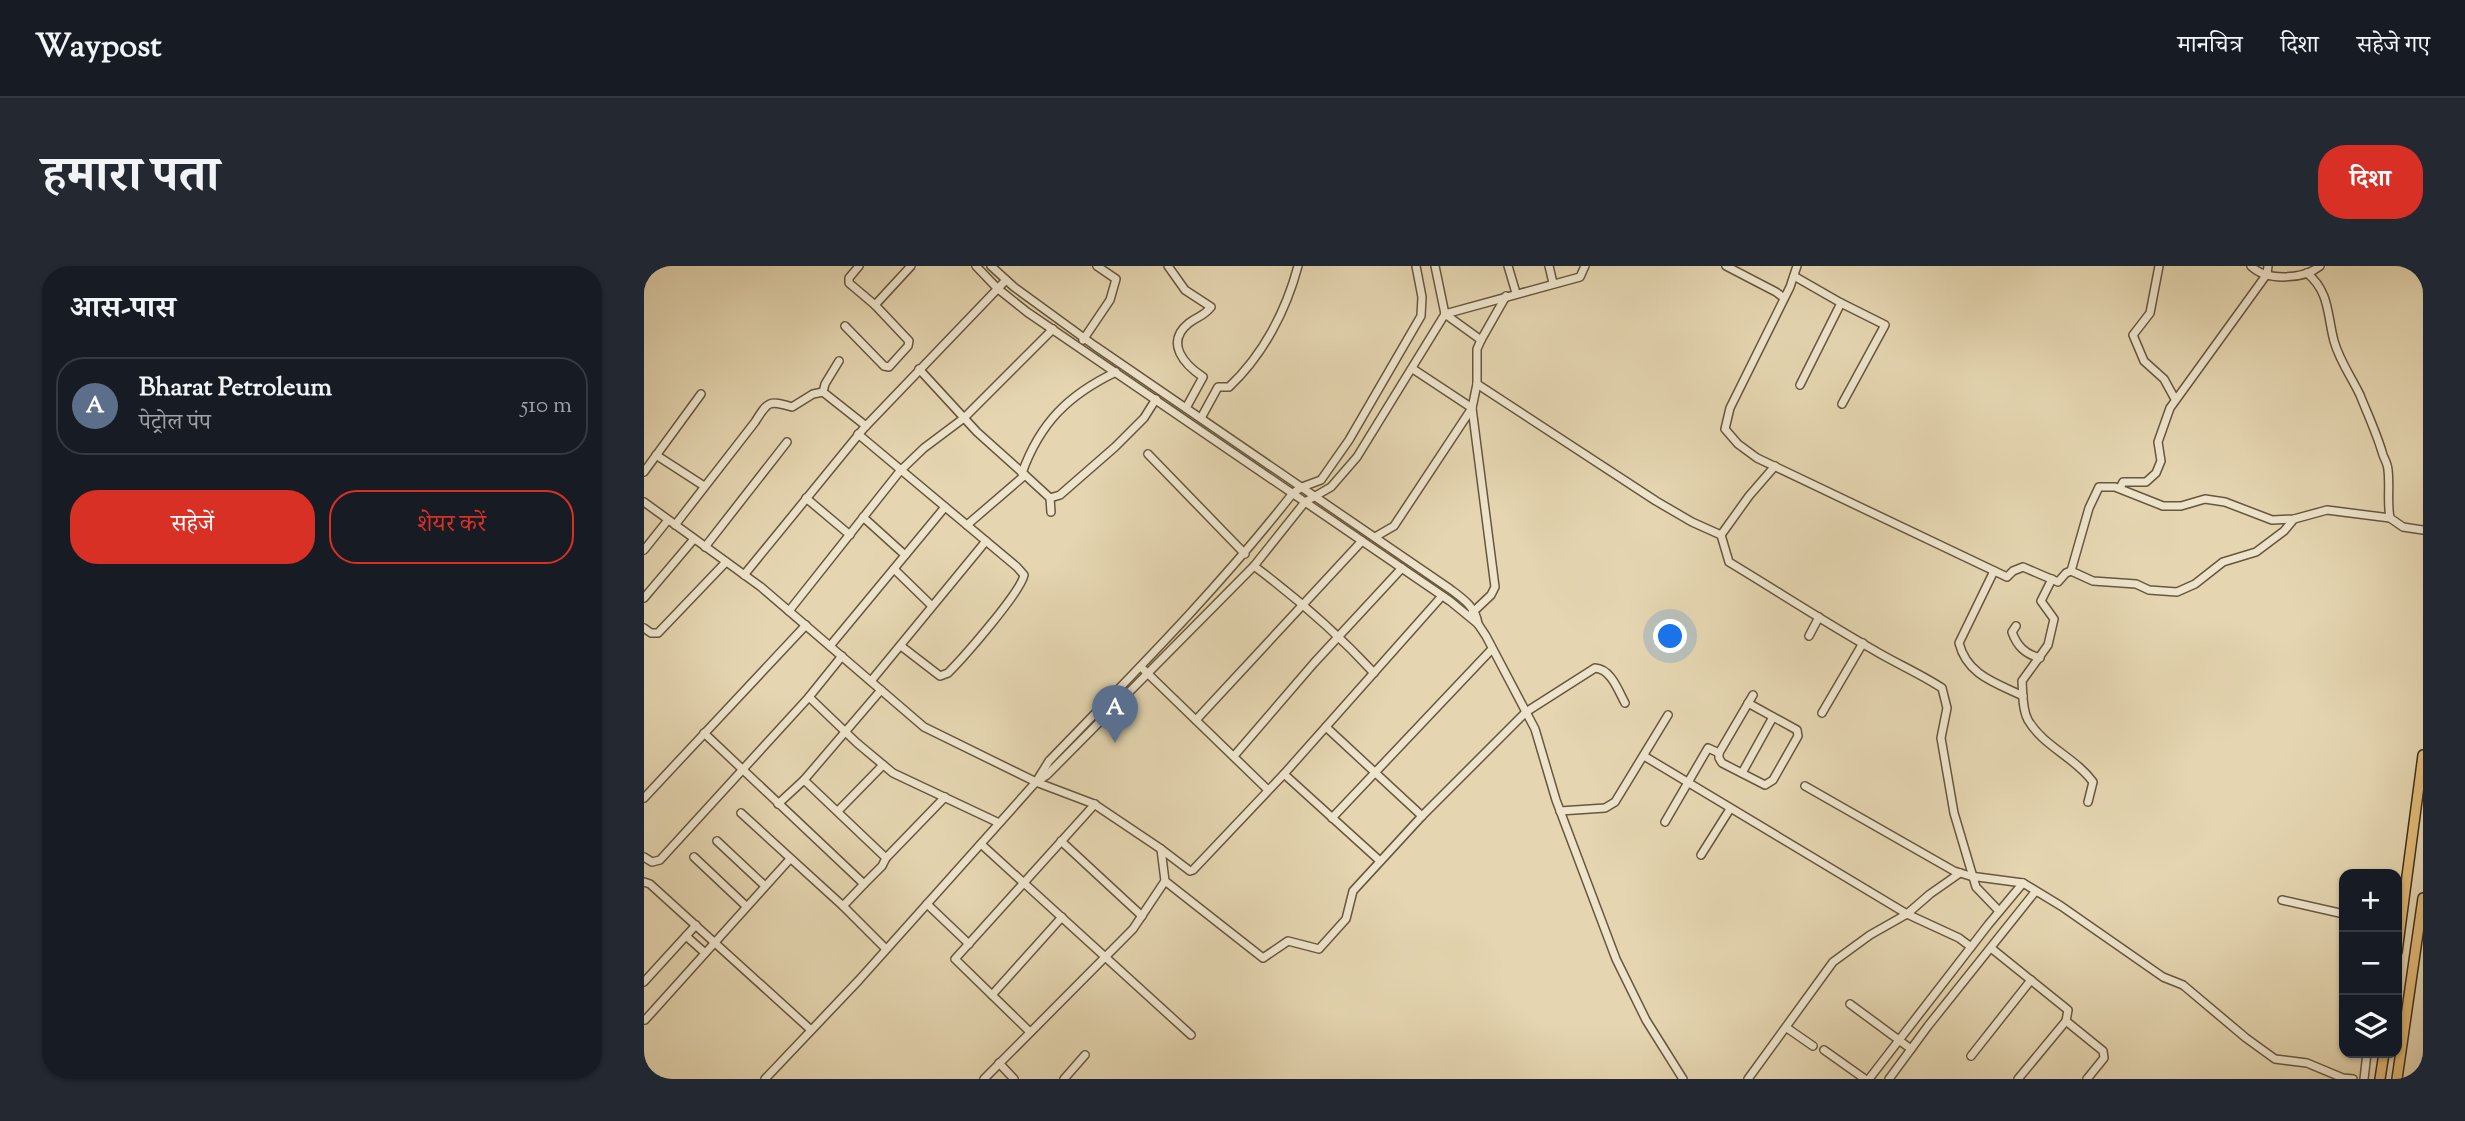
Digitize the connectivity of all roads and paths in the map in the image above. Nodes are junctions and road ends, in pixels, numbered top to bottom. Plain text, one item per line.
1 (859, 266) edge
2 (911, 266) edge
3 (976, 266) edge
4 (991, 266) edge
5 (1097, 266) edge
6 (1168, 266) edge
7 (1298, 266) edge
8 (1416, 266) edge
9 (1435, 266) edge
10 (1508, 266) edge
11 (1549, 266) edge
12 (1585, 266) edge
13 (1726, 266) edge
14 (1797, 266) edge
15 (2159, 266) edge
16 (2251, 266) edge
17 (2320, 266) edge
18 (2267, 270) edge
19 (2307, 274) junction
20 (1794, 276) junction
21 (1006, 280) junction
22 (1553, 283) junction
23 (997, 288) junction
24 (1516, 293) junction
25 (1506, 296) junction
26 (1784, 298) junction
27 (1841, 303) junction
28 (874, 305) junction
29 (1445, 314) junction
30 (845, 326) dead end
31 (1054, 330) junction
32 (1084, 338) junction
33 (1481, 340) junction
34 (1078, 346) junction
35 (839, 361) dead end
36 (919, 369) junction
37 (1413, 369) junction
38 (1116, 372) junction
39 (1477, 384) junction
40 (1800, 385) dead end
41 (823, 392) junction
42 (701, 394) dead end
43 (1156, 399) junction
44 (2175, 399) junction
45 (1842, 404) dead end
46 (1185, 408) junction
47 (1472, 408) junction
48 (964, 418) junction
49 (1201, 418) junction
50 (866, 426) junction
51 (858, 435) junction
52 (787, 442) dead end
53 (1147, 454) dead end
54 (656, 455) junction
55 (1775, 466) junction
56 (900, 471) junction
57 (644, 472) edge
58 (1023, 474) junction
59 (704, 486) junction
60 (1302, 487) junction
61 (2120, 488) junction
62 (1293, 494) junction
63 (1313, 495) junction
64 (806, 498) junction
65 (1050, 498) junction
66 (644, 502) edge
67 (1305, 502) junction
68 (945, 507) junction
69 (1051, 512) dead end
70 (863, 517) junction
71 (2294, 519) junction
72 (2390, 519) junction
73 (671, 522) junction
74 (967, 525) junction
75 (2423, 530) edge
76 (850, 535) junction
77 (1721, 535) junction
78 (1375, 537) junction
79 (694, 539) junction
80 (986, 541) junction
81 (1362, 541) junction
82 (705, 547) junction
83 (644, 550) edge
84 (1245, 554) junction
85 (905, 555) junction
86 (726, 562) junction
87 (1254, 566) junction
88 (1402, 568) junction
89 (894, 569) junction
90 (1994, 571) junction
91 (2071, 571) junction
92 (744, 575) junction
93 (2052, 579) junction
94 (1442, 596) junction
95 (644, 598) edge
96 (1304, 604) junction
97 (932, 606) junction
98 (789, 611) junction
99 (1471, 614) junction
100 (1819, 617) junction
101 (806, 625) junction
102 (2016, 626) dead end
103 (644, 628) edge
104 (1339, 635) junction
105 (1809, 636) dead end
106 (1863, 643) junction
107 (830, 646) junction
108 (901, 646) junction
109 (1492, 649) junction
110 (842, 656) junction
111 (2040, 657) junction
112 (1141, 667) junction
113 (1374, 673) junction
114 (1148, 674) junction
115 (871, 681) junction
116 (881, 690) junction
117 (1753, 695) dead end
118 (2023, 695) junction
119 (809, 697) junction
120 (1625, 703) dead end
121 (1748, 703) junction
122 (1526, 712) junction
123 (1822, 713) dead end
124 (1668, 715) dead end
125 (1773, 718) junction
126 (1196, 720) junction
127 (1326, 727) junction
128 (845, 731) junction
129 (704, 733) junction
130 (1719, 753) junction
131 (2423, 755) edge
132 (1234, 756) junction
133 (1644, 756) junction
134 (883, 765) junction
135 (742, 768) junction
136 (1375, 773) junction
137 (1742, 773) junction
138 (1284, 774) junction
139 (804, 780) junction
140 (1036, 782) junction
141 (1688, 783) junction
142 (1805, 786) dead end
143 (1268, 790) junction
144 (945, 797) junction
145 (644, 798) edge
146 (2088, 802) dead end
147 (778, 804) junction
148 (1095, 804) junction
149 (1730, 809) junction
150 (1560, 810) junction
151 (838, 811) junction
152 (741, 813) dead end
153 (1422, 816) junction
154 (1332, 818) junction
155 (1665, 822) dead end
156 (999, 823) junction
157 (717, 841) dead end
158 (1061, 841) junction
159 (981, 844) junction
160 (1161, 849) junction
161 (1701, 855) dead end
162 (644, 856) edge
163 (694, 858) dead end
164 (886, 858) junction
165 (790, 859) junction
166 (1380, 861) junction
167 (1960, 873) junction
168 (1973, 876) junction
169 (1165, 881) junction
170 (644, 882) edge
171 (1023, 882) junction
172 (2022, 883) junction
173 (864, 884) junction
174 (764, 886) junction
175 (2035, 892) junction
176 (2423, 898) edge
177 (2282, 900) dead end
178 (927, 904) junction
179 (746, 906) junction
180 (843, 906) junction
181 (1999, 911) junction
182 (2339, 913) edge
183 (1907, 914) junction
184 (1142, 916) junction
185 (1062, 917) junction
186 (696, 925) junction
187 (2400, 932) edge
188 (686, 936) junction
189 (714, 940) junction
190 (969, 944) junction
191 (1971, 947) junction
192 (1991, 948) junction
193 (886, 949) junction
194 (704, 952) junction
195 (1106, 956) junction
196 (2031, 980) junction
197 (644, 982) edge
198 (992, 995) junction
199 (1850, 1004) dead end
200 (645, 1020) edge
201 (2066, 1021) junction
202 (1787, 1028) junction
203 (811, 1030) junction
204 (1030, 1032) junction
205 (1191, 1035) dead end
206 (1899, 1040) junction
207 (1813, 1046) dead end
208 (1911, 1049) junction
209 (1824, 1050) dead end
210 (1085, 1055) dead end
211 (1971, 1056) dead end
212 (2366, 1058) edge
213 (2383, 1058) edge
214 (999, 1063) junction
215 (765, 1079) edge
216 (984, 1079) edge
217 (1014, 1079) edge
218 (1064, 1079) edge
219 (1683, 1079) edge
220 (1748, 1079) edge
221 (1867, 1079) edge
222 (1889, 1079) edge
223 (2018, 1079) edge
224 (2087, 1079) edge
225 (2353, 1079) edge
226 (2364, 1079) edge
227 (2380, 1079) edge
228 (2397, 1079) edge

1 - 28 street
2 - 28 street
3 - 23 street
4 - 21 street
5 - 32 street
6 - 46 street
7 - 49 street
8 - 60 street
9 - 29 street
10 - 24 street
11 - 22 street
12 - 22 street
13 - 26 street
14 - 20 street
15 - 44 street
16 - 18 street
17 - 19 street
18 - 19 street
18 - 44 street
19 - 72 street
20 - 26 street
20 - 27 street
21 - 23 street
21 - 32 street
22 - 24 street
23 - 31 street
23 - 36 street
24 - 25 street
25 - 29 street
25 - 33 street
26 - 55 street
27 - 40 street
27 - 45 street
28 - 30 street
29 - 33 street
29 - 37 street
31 - 34 street
31 - 48 street
32 - 34 street
32 - 46 street
33 - 39 street
34 - 38 street
35 - 41 street
36 - 48 street
36 - 50 street
37 - 47 street
37 - 63 street
38 - 43 street
38 - 58 street
39 - 47 street
39 - 77 street
41 - 50 street
41 - 59 street
42 - 54 street
43 - 62 street
43 - 65 street
44 - 61 street
46 - 49 street
47 - 78 street
47 - 99 street
48 - 56 street
48 - 58 street
49 - 60 street
50 - 51 street
51 - 56 street
51 - 64 street
52 - 82 street
53 - 84 street
54 - 57 street
54 - 59 street
55 - 77 street
55 - 90 street
56 - 68 street
56 - 70 street
58 - 65 street
58 - 74 street
59 - 73 street
60 - 62 street
60 - 63 street
61 - 71 street
61 - 91 street
62 - 67 street
62 - 84 street
63 - 67 street
63 - 78 street
64 - 76 street
64 - 92 street
65 - 69 street
66 - 73 street
67 - 81 street
67 - 87 street
68 - 74 street
68 - 85 street
70 - 76 street
70 - 85 street
71 - 72 street
71 - 91 street
72 - 75 street
73 - 79 street
73 - 83 street
74 - 80 street
76 - 98 street
77 - 100 street
78 - 99 street
79 - 82 street
79 - 95 street
80 - 97 street
80 - 108 street
81 - 88 street
81 - 96 street
82 - 86 street
84 - 112 street
85 - 89 street
86 - 92 street
86 - 103 street
87 - 96 street
87 - 114 street
88 - 94 street
88 - 104 street
89 - 97 street
89 - 107 street
90 - 93 street
90 - 118 street
91 - 93 street
92 - 98 street
93 - 111 street
94 - 99 street
94 - 113 street
96 - 104 street
96 - 126 street
97 - 108 street
98 - 101 street
99 - 109 street
100 - 105 street
100 - 106 street
101 - 107 street
101 - 129 street
102 - 111 street
104 - 113 street
104 - 132 street
106 - 123 street
106 - 168 street
107 - 110 street
108 - 115 street
109 - 122 street
109 - 136 street
110 - 115 street
110 - 119 street
111 - 118 street
112 - 114 street
112 - 140 street
113 - 127 street
114 - 126 street
114 - 140 street
115 - 116 street
116 - 128 street
116 - 140 street
117 - 121 street
118 - 146 street
119 - 128 street
119 - 135 street
120 - 122 street
121 - 125 street
121 - 130 street
122 - 150 street
122 - 153 street
124 - 133 street
125 - 137 street
125 - 137 street
126 - 132 street
127 - 136 street
127 - 138 street
128 - 134 street
128 - 139 street
129 - 135 street
129 - 145 street
130 - 137 street
130 - 141 street
131 - 187 main road
132 - 143 street
133 - 141 street
133 - 150 street
134 - 144 street
134 - 151 street
135 - 147 street
135 - 162 street
136 - 153 street
136 - 154 street
138 - 143 street
138 - 154 street
139 - 147 street
139 - 151 street
140 - 148 street
140 - 156 street
141 - 149 street
141 - 155 street
142 - 167 street
143 - 160 street
144 - 156 street
144 - 164 street
147 - 173 street
148 - 158 street
148 - 160 street
149 - 161 street
149 - 183 street
150 - 219 street
151 - 164 street
152 - 165 street
153 - 166 street
154 - 166 street
156 - 159 street
157 - 174 street
158 - 171 street
158 - 184 street
159 - 171 street
159 - 178 street
160 - 169 street
163 - 179 street
164 - 173 street
165 - 174 street
165 - 180 street
166 - 169 street
167 - 168 street
167 - 183 street
168 - 172 street
168 - 181 street
169 - 184 street
170 - 186 street
171 - 185 street
171 - 190 street
172 - 175 street
172 - 181 street
173 - 180 street
174 - 179 street
175 - 192 street
175 - 225 street
176 - 228 main road
177 - 182 street
178 - 190 street
178 - 193 street
179 - 189 street
180 - 193 street
181 - 191 street
183 - 191 street
183 - 202 street
184 - 195 street
185 - 195 street
185 - 198 street
186 - 188 street
186 - 189 street
188 - 194 street
188 - 197 street
189 - 194 street
189 - 203 street
190 - 198 street
191 - 206 street
192 - 196 street
192 - 208 street
193 - 203 street
194 - 200 street
195 - 204 street
195 - 205 street
196 - 201 street
196 - 211 street
198 - 204 street
199 - 206 street
201 - 223 street
201 - 224 street
202 - 207 street
202 - 220 street
203 - 215 street
204 - 214 street
206 - 208 street
206 - 221 street
208 - 222 street
209 - 221 street
210 - 218 street
212 - 226 street
213 - 227 main road
214 - 216 street
214 - 217 street

